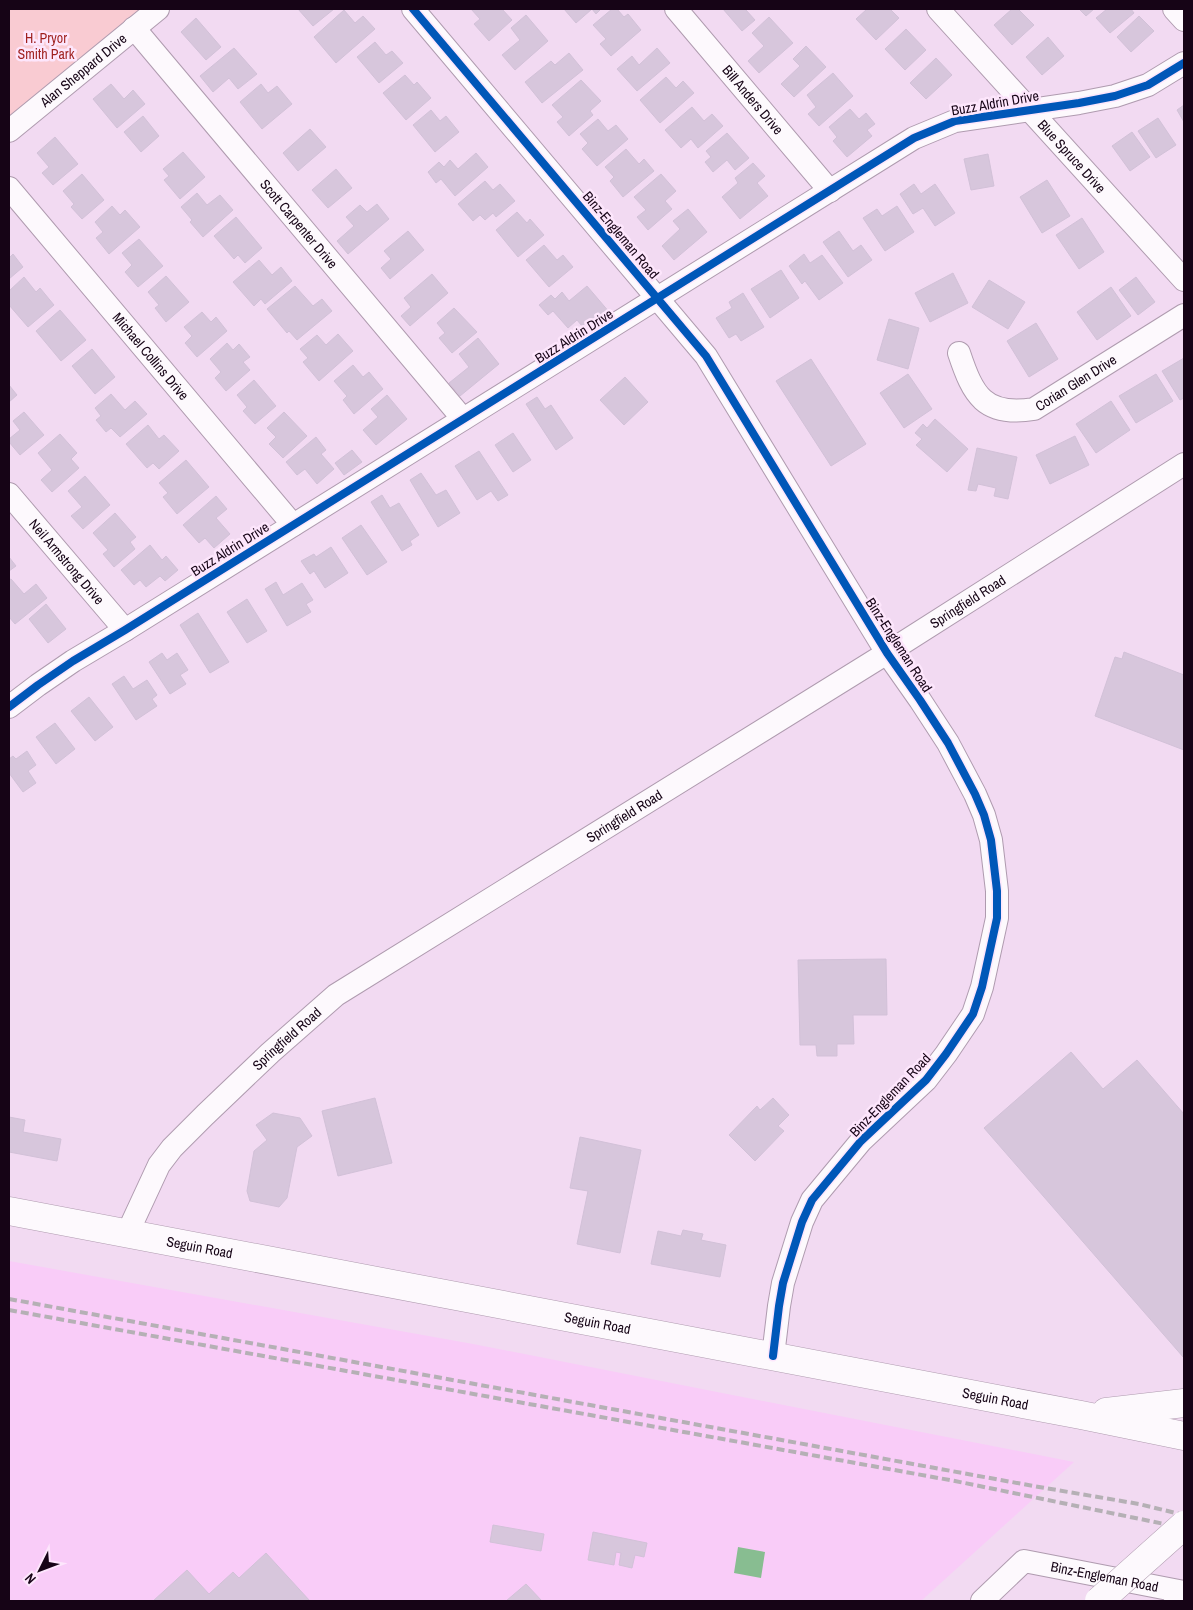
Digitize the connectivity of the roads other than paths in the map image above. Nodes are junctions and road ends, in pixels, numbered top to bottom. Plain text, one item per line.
1 (158, 9) edge
2 (413, 9) edge
3 (676, 9) edge
4 (938, 9) edge
5 (1174, 9) edge
6 (1184, 20) edge
7 (134, 28) junction
8 (1184, 63) edge
9 (1029, 109) junction
10 (9, 131) edge
11 (9, 188) edge
12 (830, 191) junction
13 (1184, 280) edge
14 (658, 299) junction
15 (1184, 316) edge
16 (959, 353) dead end
17 (462, 420) junction
18 (1184, 464) edge
19 (9, 494) edge
20 (293, 524) junction
21 (125, 630) junction
22 (887, 653) junction
23 (9, 708) edge
24 (9, 1211) edge
25 (127, 1234) junction
26 (773, 1356) junction
27 (1184, 1403) edge
28 (1082, 1415) junction
29 (1182, 1433) edge
30 (1184, 1525) edge
31 (1184, 1594) edge
32 (982, 1601) edge
33 (1099, 1601) edge
34 (1178, 1601) edge

1 - 7 street, Alan Sheppard Drive
2 - 14 street, Binz-Engleman Road
3 - 12 street, Bill Anders Drive
4 - 9 street, Blue Spruce Drive
5 - 6 street
7 - 10 street, Alan Sheppard Drive
7 - 17 street, Scott Carpenter Drive
8 - 9 street, Buzz Aldrin Drive
9 - 12 street, Buzz Aldrin Drive
9 - 13 street, Blue Spruce Drive
11 - 20 street, Michael Collins Drive
12 - 14 street, Buzz Aldrin Drive
14 - 17 street, Buzz Aldrin Drive
14 - 22 street, Binz-Engleman Road
15 - 16 street, Corian Glen Drive
17 - 20 street, Buzz Aldrin Drive
18 - 22 street, Springfield Road
19 - 21 street, Neil Armstrong Drive
20 - 21 street, Buzz Aldrin Drive
21 - 23 street, Buzz Aldrin Drive
22 - 25 street, Springfield Road
22 - 26 street, Binz-Engleman Road
24 - 25 main road, Seguin Road
25 - 26 main road, Seguin Road
26 - 28 main road, Seguin Road
27 - 28 main road
28 - 29 main road, Seguin Road
30 - 33 main road, bridge
31 - 32 street, Binz-Engleman Road
31 - 34 main road

